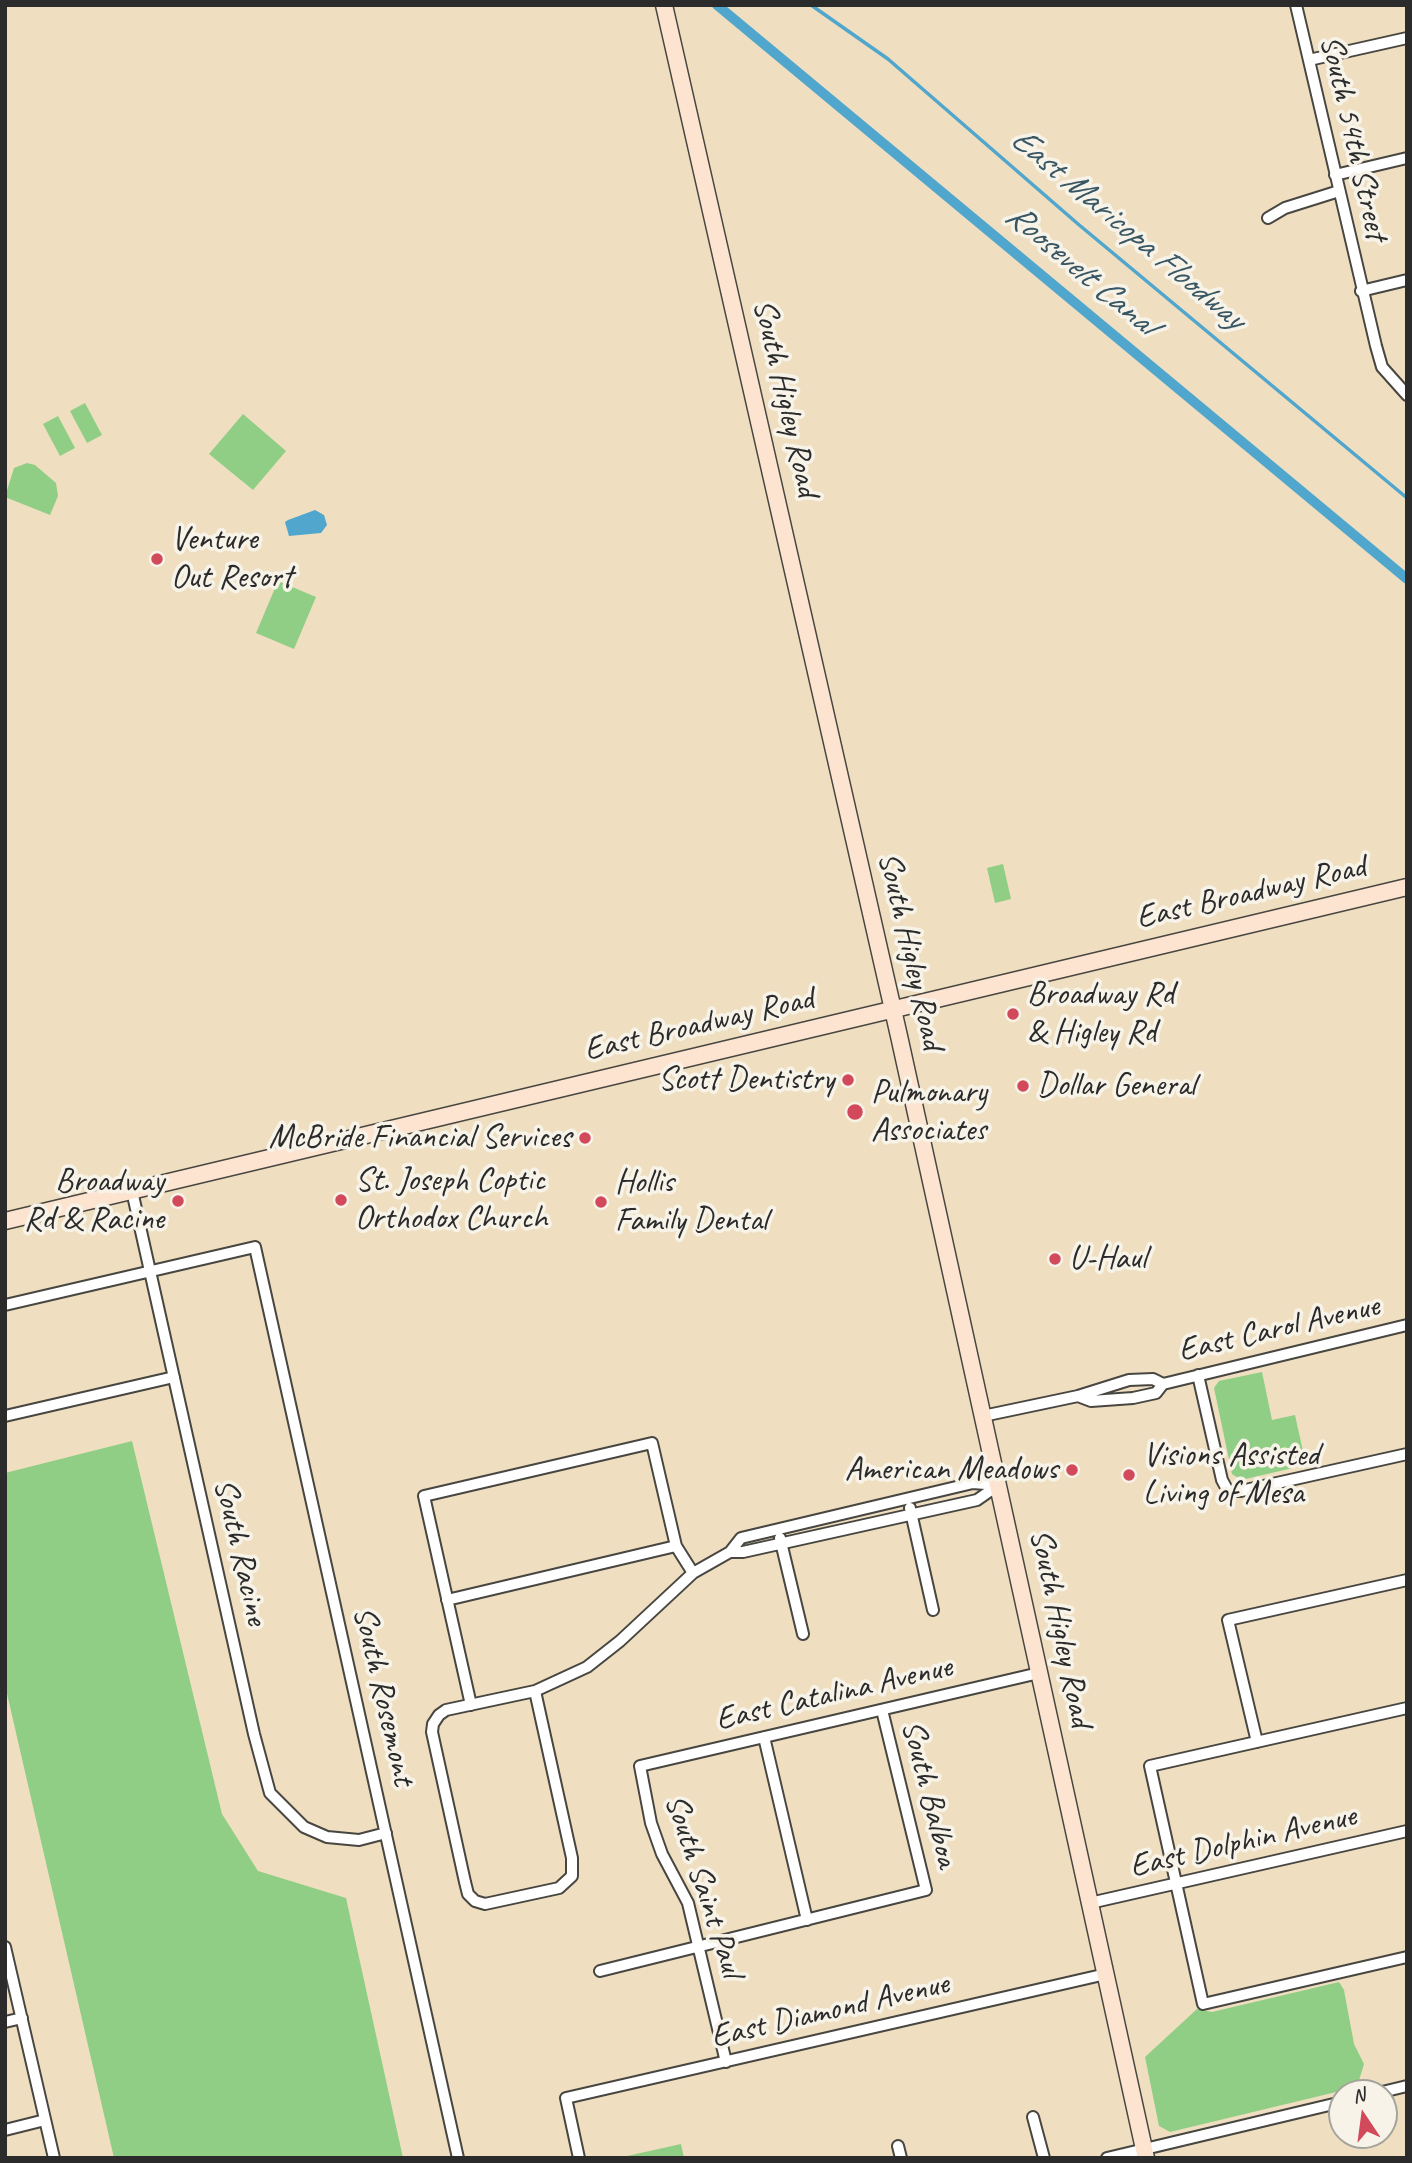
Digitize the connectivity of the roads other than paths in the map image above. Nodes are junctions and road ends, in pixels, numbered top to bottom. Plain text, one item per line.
1 (664, 5) edge
2 (1296, 5) edge
3 (1407, 38) edge
4 (1309, 61) junction
5 (1407, 158) edge
6 (1335, 175) junction
7 (1339, 191) junction
8 (1268, 218) dead end
9 (1407, 281) edge
10 (1361, 291) junction
11 (1407, 395) edge
12 (1407, 887) edge
13 (893, 1009) junction
14 (132, 1191) junction
15 (5, 1221) edge
16 (150, 1271) junction
17 (5, 1305) edge
18 (1407, 1325) edge
19 (1198, 1375) junction
20 (174, 1377) junction
21 (1163, 1384) junction
22 (1078, 1396) junction
23 (5, 1416) edge
24 (983, 1416) junction
25 (1407, 1454) edge
26 (998, 1485) junction
27 (907, 1499) junction
28 (911, 1514) junction
29 (778, 1528) junction
30 (781, 1543) junction
31 (676, 1546) junction
32 (730, 1552) junction
33 (693, 1573) junction
34 (1407, 1580) edge
35 (447, 1600) junction
36 (933, 1610) dead end
37 (803, 1634) dead end
38 (1039, 1674) junction
39 (535, 1691) junction
40 (471, 1705) junction
41 (1407, 1708) edge
42 (882, 1710) junction
43 (764, 1737) junction
44 (1257, 1742) junction
45 (640, 1766) joint
46 (1407, 1831) edge
47 (386, 1833) junction
48 (1176, 1884) junction
49 (1090, 1903) junction
50 (807, 1920) junction
51 (5, 1947) edge
52 (699, 1947) junction
53 (1407, 1957) edge
54 (600, 1971) dead end
55 (1106, 1974) junction
56 (22, 2018) junction
57 (5, 2022) edge
58 (726, 2062) junction
59 (1328, 2106) edge
60 (1033, 2117) dead end
61 (46, 2120) junction
62 (5, 2130) edge
63 (898, 2146) dead end
64 (1145, 2153) edge
65 (54, 2158) edge
66 (458, 2158) edge
67 (579, 2158) edge
68 (901, 2158) edge
69 (1044, 2158) edge
70 (1107, 2158) edge

1 - 13 main road, South Higley Road
2 - 4 street, South 54th Street
3 - 4 street
4 - 6 street, South 54th Street
5 - 6 street
6 - 7 street, South 54th Street
7 - 8 street
7 - 10 street, South 54th Street
9 - 10 street
10 - 11 street, South 54th Street
12 - 13 main road, East Broadway Road
13 - 14 main road, East Broadway Road
13 - 24 main road, South Higley Road
14 - 15 main road, East Broadway Road
14 - 16 street, South Racine
16 - 17 street
16 - 20 street, South Racine
16 - 47 street, South Rosemont
18 - 19 street, East Carol Avenue
19 - 21 street, East Carol Avenue
19 - 25 street
20 - 23 street
20 - 47 street, South Racine
21 - 22 street, East Carol Avenue
21 - 22 street, East Carol Avenue
22 - 24 street, East Carol Avenue
24 - 26 main road, South Higley Road
26 - 27 street
26 - 28 street
26 - 38 main road, South Higley Road
27 - 28 street
27 - 29 street
28 - 30 street
28 - 36 street
29 - 30 street
29 - 32 street
30 - 32 street
30 - 37 street
31 - 33 street
31 - 35 street
31 - 35 street
32 - 33 street
33 - 39 street
34 - 44 street
35 - 40 street
38 - 42 street, East Catalina Avenue
38 - 49 main road, South Higley Road
39 - 40 street
39 - 40 street
41 - 44 street
42 - 43 street, East Catalina Avenue
42 - 50 street, South Balboa
43 - 45 street, East Catalina Avenue
43 - 50 street
44 - 48 street
45 - 52 street, South Saint Paul
46 - 48 street, East Dolphin Avenue
47 - 66 street, South Rosemont
48 - 49 street, East Dolphin Avenue
48 - 53 street
49 - 55 main road, South Higley Road
50 - 52 street
51 - 56 street
52 - 54 street
52 - 58 street, South Saint Paul
55 - 58 street, East Diamond Avenue
55 - 64 main road, South Higley Road
56 - 57 street
56 - 61 street
58 - 67 street, East Diamond Avenue
59 - 64 street
60 - 69 street
61 - 62 street
61 - 65 street
63 - 68 street
64 - 70 street

